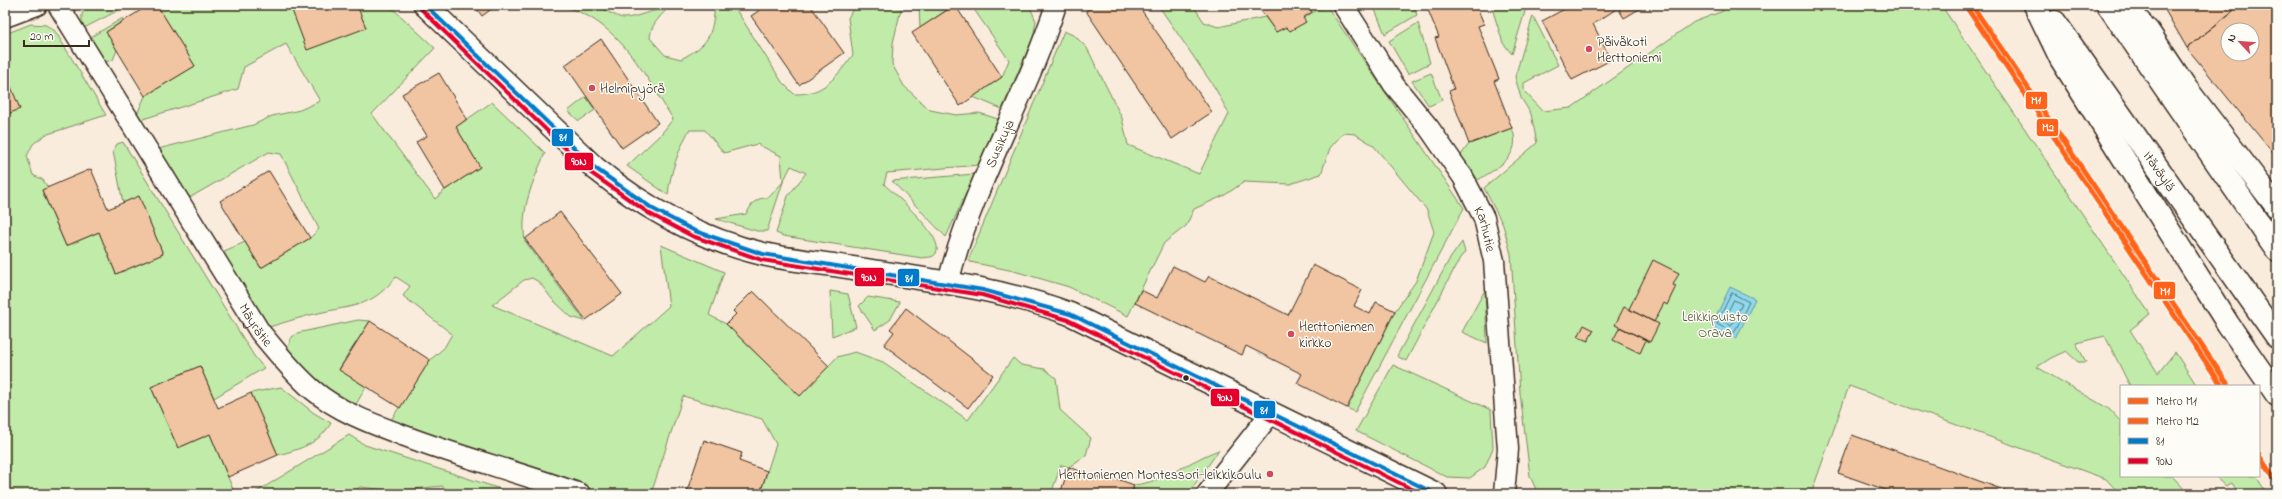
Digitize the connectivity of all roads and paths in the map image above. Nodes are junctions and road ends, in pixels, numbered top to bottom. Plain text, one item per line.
1 (37, 5) edge
2 (58, 5) edge
3 (425, 5) edge
4 (1056, 5) edge
5 (1343, 5) edge
6 (2036, 5) edge
7 (2043, 5) edge
8 (2108, 5) edge
9 (2124, 5) edge
10 (5, 17) edge
11 (2277, 207) edge
12 (2277, 250) edge
13 (948, 283) junction
14 (2277, 337) edge
15 (2277, 395) edge
16 (1271, 413) junction
17 (580, 494) edge
18 (1207, 494) edge
19 (1436, 494) edge
20 (1504, 494) edge

1 - 10 street
2 - 17 street, Mäyrätie
3 - 13 main road
4 - 13 street, Susikuja
5 - 20 street, Karhutie
6 - 15 main road
7 - 14 main road, Itäväylä
8 - 12 main road
9 - 11 main road
13 - 16 main road
16 - 18 street
16 - 19 main road

